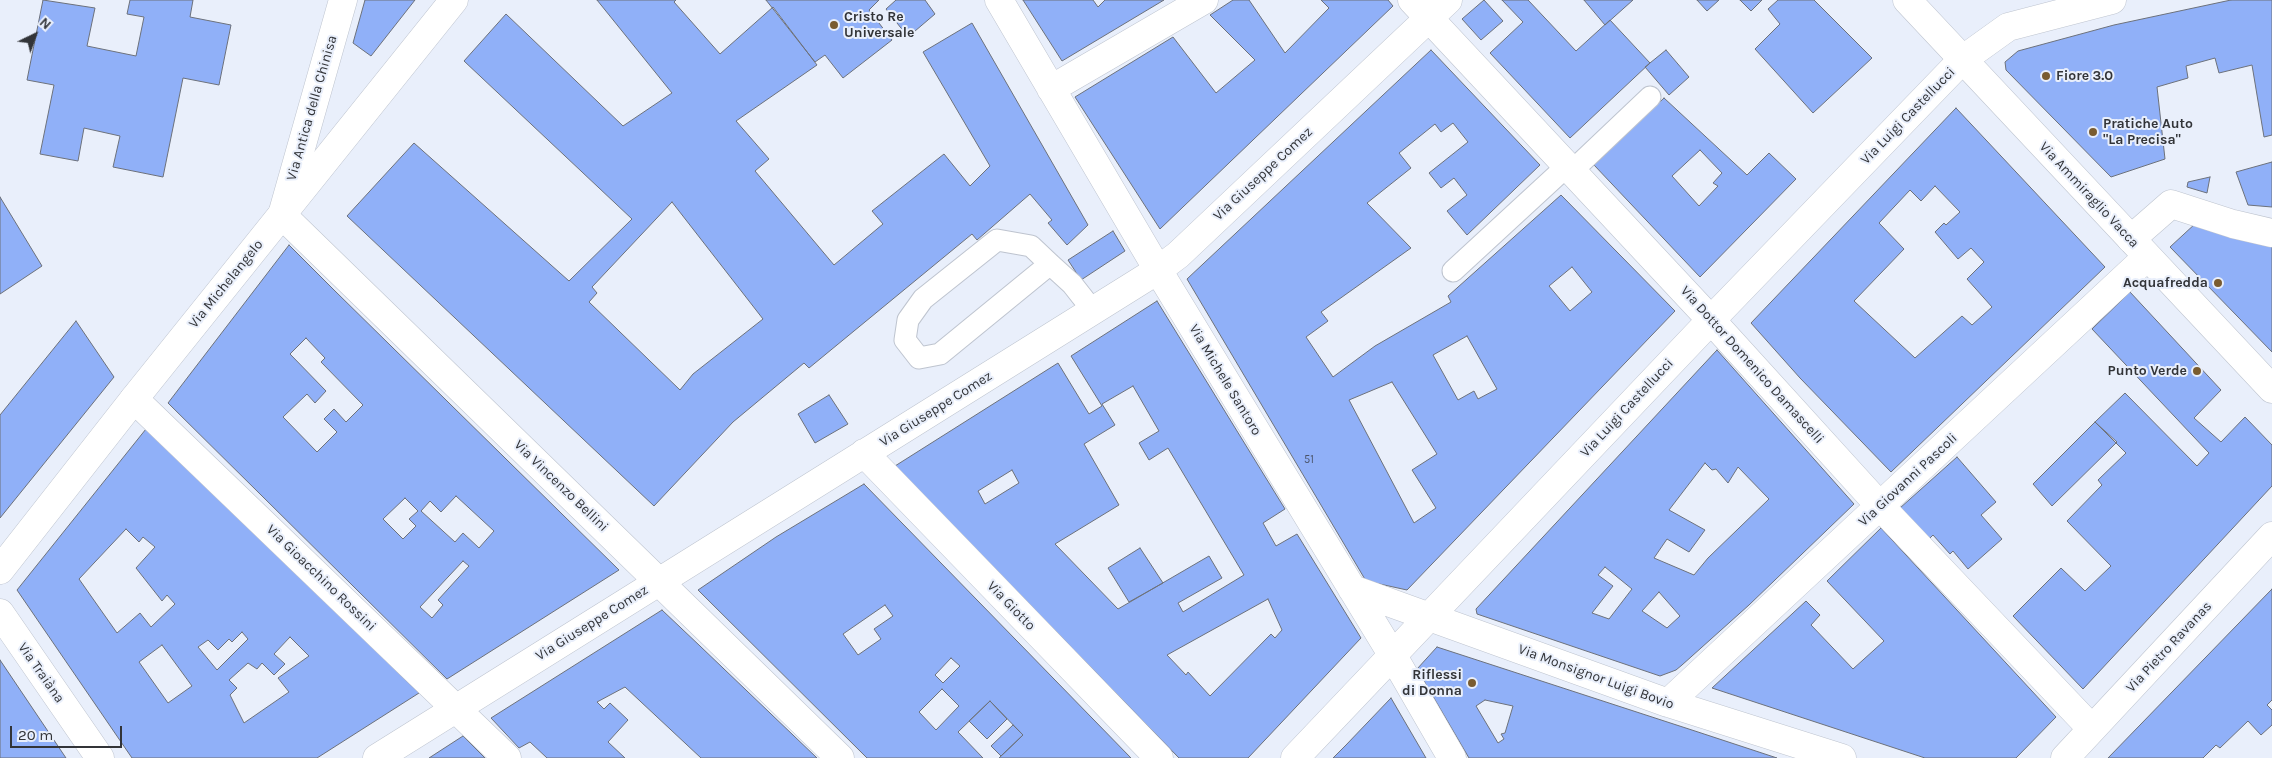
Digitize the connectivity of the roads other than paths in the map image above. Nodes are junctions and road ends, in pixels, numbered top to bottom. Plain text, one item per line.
1 (343, 0) edge
2 (454, 0) edge
3 (999, 0) edge
4 (1204, 0) edge
5 (1907, 0) edge
6 (2112, 0) edge
7 (1430, 6) edge
8 (1962, 60) junction
9 (1051, 89) junction
10 (1650, 97) dead end
11 (1569, 168) junction
12 (282, 215) junction
13 (2272, 234) edge
14 (2139, 248) junction
15 (1050, 264) junction
16 (1158, 270) junction
17 (1453, 271) dead end
18 (1094, 312) junction
19 (1711, 320) junction
20 (2272, 389) edge
21 (134, 399) junction
22 (864, 453) junction
23 (1880, 506) junction
24 (2272, 536) edge
25 (0, 570) edge
26 (659, 582) junction
27 (1352, 589) junction
28 (0, 613) edge
29 (1430, 616) junction
30 (1394, 656) junction
31 (1668, 703) junction
32 (456, 708) junction
33 (2092, 729) junction
34 (100, 758) edge
35 (376, 758) edge
36 (507, 758) edge
37 (840, 758) edge
38 (1158, 758) edge
39 (1295, 758) edge
40 (1452, 758) edge
41 (1842, 758) edge
42 (2065, 758) edge

1 - 12 street, Via Antica della Chinisa
2 - 12 street, Via Michelangelo
3 - 9 street, Via Michele Santoro
4 - 9 street
5 - 8 street, Via Ammiraglio Vacca
6 - 8 street, Via Luigi Castellucci
7 - 11 street, Via Dottor Domenico Damascelli
7 - 16 street, Via Giuseppe Comez
8 - 14 street, Via Ammiraglio Vacca
8 - 19 street, Via Luigi Castellucci
9 - 16 street, Via Michele Santoro
10 - 11 lane
11 - 17 lane
11 - 19 street, Via Dottor Domenico Damascelli
12 - 21 street, Via Michelangelo
12 - 26 street, Via Vincenzo Bellini
13 - 14 street, Via Giovanni Pascoli
14 - 20 street, Via Ammiraglio Vacca
14 - 23 street, Via Giovanni Pascoli
15 - 15 lane
15 - 18 lane
16 - 18 street, Via Giuseppe Comez
16 - 27 street, Via Michele Santoro
18 - 22 street, Via Giuseppe Comez
19 - 23 street, Via Dottor Domenico Damascelli
19 - 29 street, Via Luigi Castellucci
21 - 25 street, Via Michelangelo
21 - 32 street, Via Gioacchino Rossini
22 - 26 street, Via Giuseppe Comez
22 - 38 street, Via Giotto
23 - 31 street, Via Giovanni Pascoli
23 - 33 street, Via Dottor Domenico Damascelli
24 - 33 street, Via Pietro Ravanas
26 - 32 street, Via Giuseppe Comez
26 - 37 street, Via Vincenzo Bellini
27 - 29 street, Via Monsignor Luigi Bovio
27 - 30 street, Via Michele Santoro
28 - 34 street, Via Traiàna
29 - 30 street, Via Luigi Castellucci
29 - 31 street, Via Monsignor Luigi Bovio
30 - 39 street, Via Luigi Castellucci
30 - 40 street, Via Michele Santoro
31 - 41 street, Via Monsignor Luigi Bovio
32 - 35 street, Via Giuseppe Comez
32 - 36 street, Via Gioacchino Rossini
33 - 42 street, Via Pietro Ravanas

